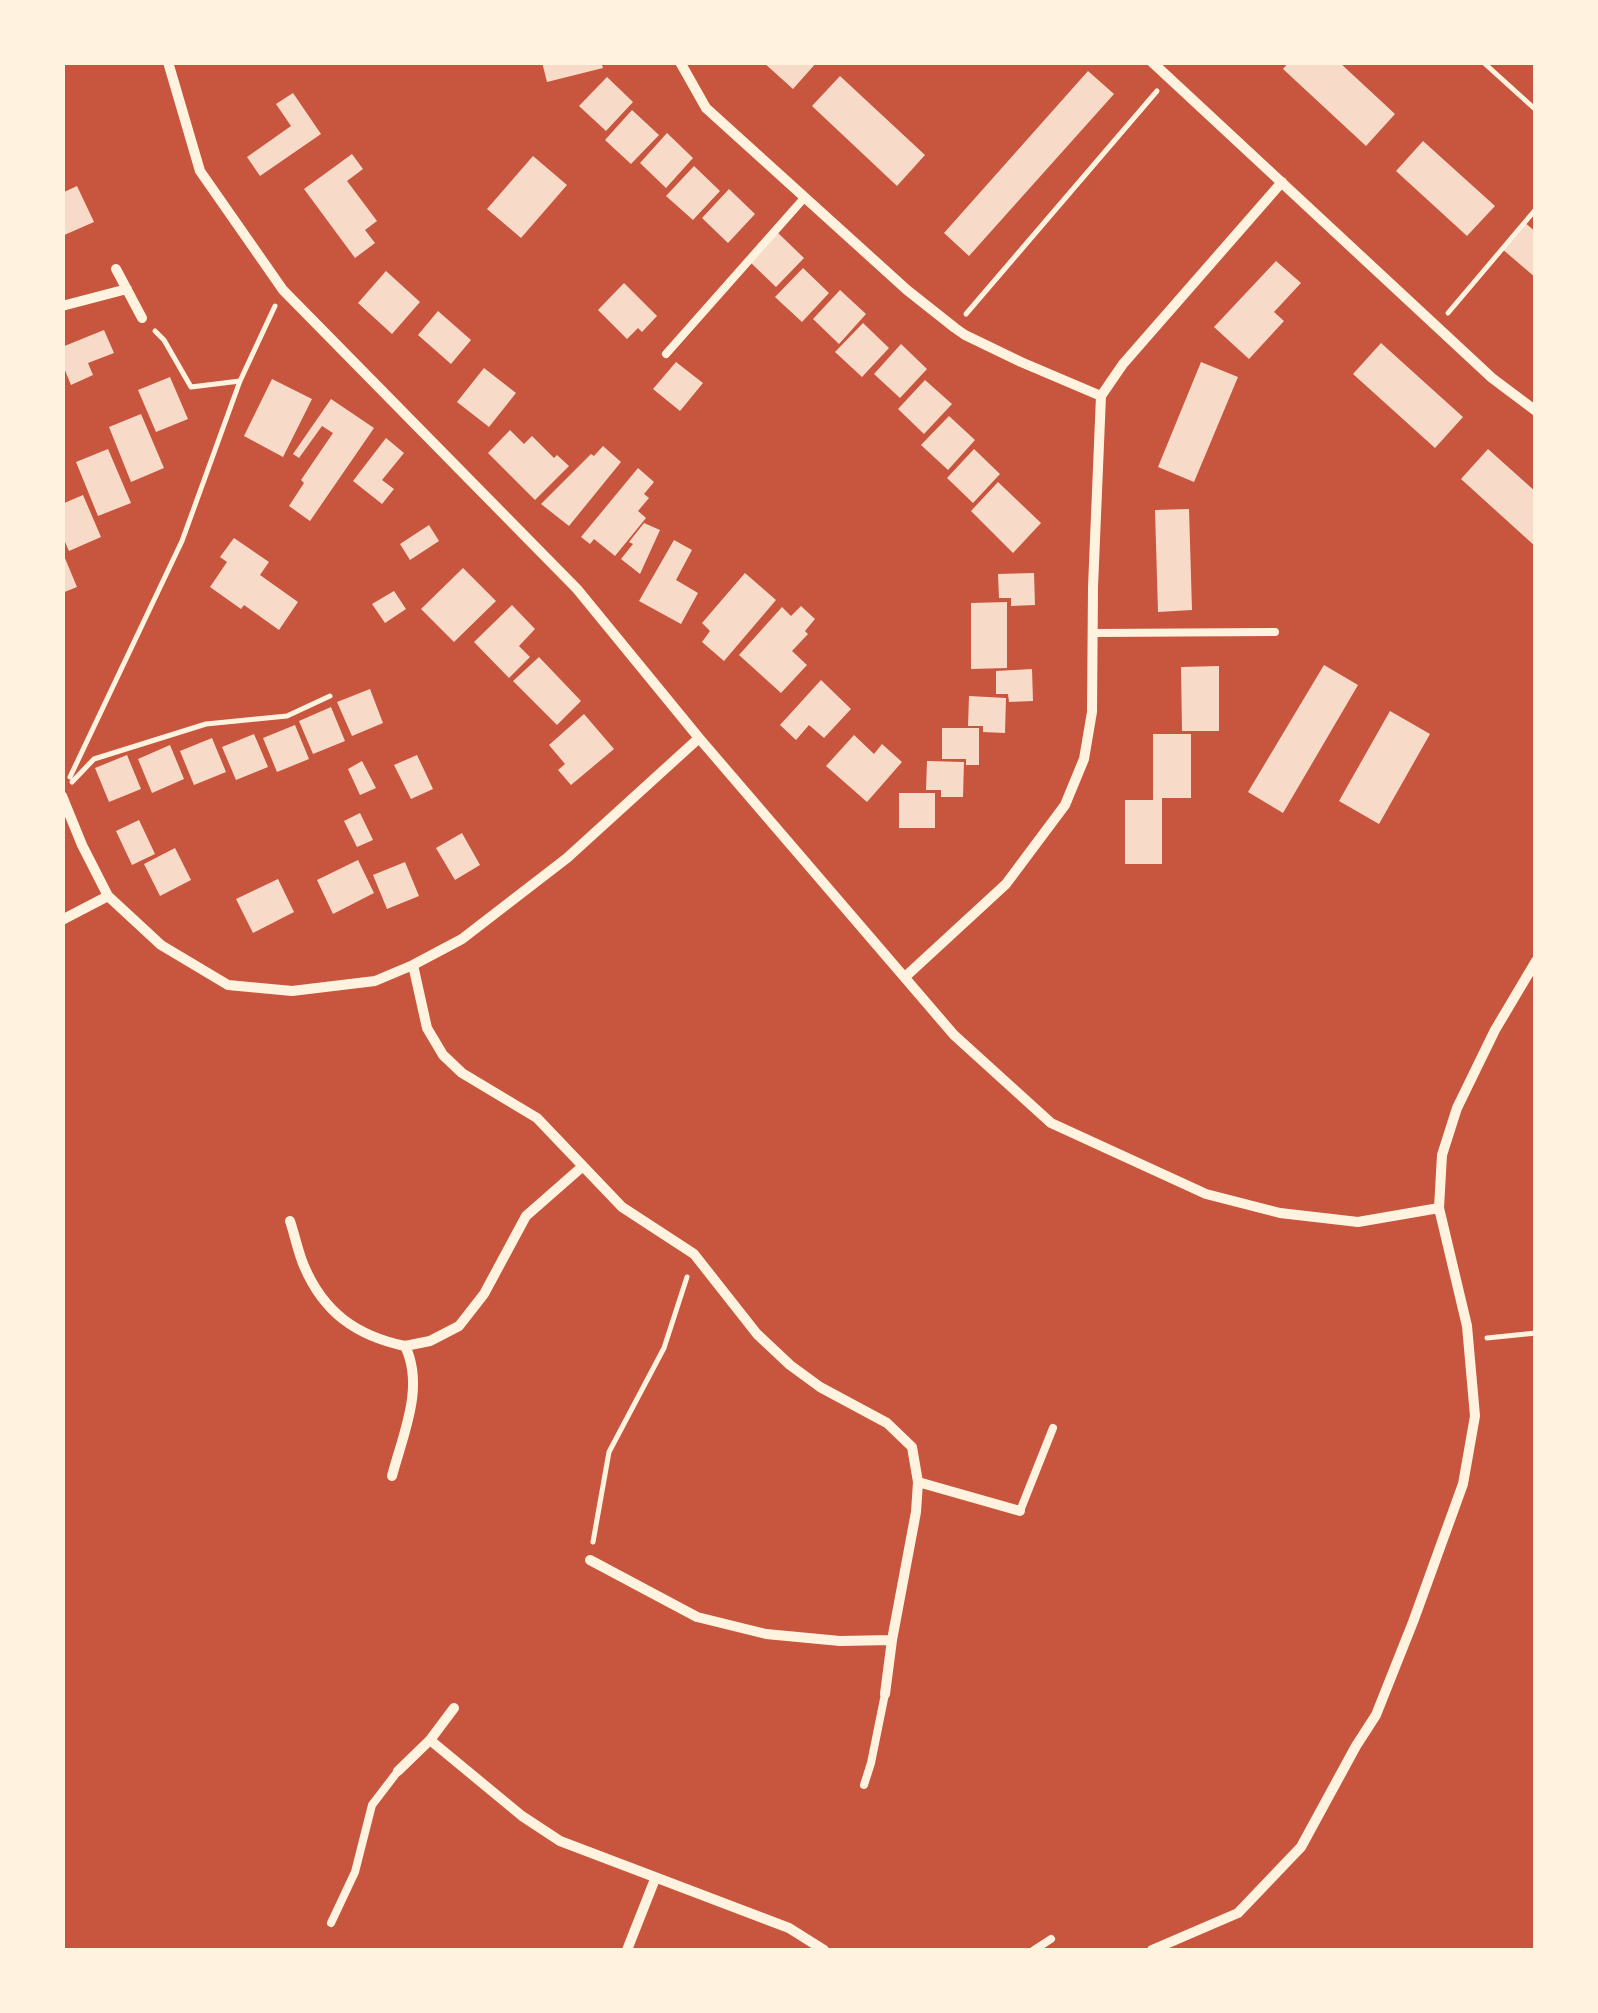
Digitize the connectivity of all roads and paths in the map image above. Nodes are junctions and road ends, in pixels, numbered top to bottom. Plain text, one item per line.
1 (168, 62) edge
2 (680, 62) edge
3 (1152, 62) edge
4 (1484, 62) edge
5 (1169, 78) junction
6 (1536, 110) edge
7 (1282, 182) junction
8 (805, 197) junction
9 (1536, 210) edge
10 (116, 269) dead end
11 (127, 289) junction
12 (283, 290) junction
13 (62, 306) edge
14 (142, 318) joint
15 (1436, 326) junction
16 (954, 328) junction
17 (666, 354) dead end
18 (240, 382) junction
19 (1101, 396) junction
20 (1536, 411) edge
21 (1093, 632) junction
22 (1275, 632) dead end
23 (330, 696) dead end
24 (699, 738) junction
25 (63, 793) edge
26 (108, 896) junction
27 (62, 920) edge
28 (1536, 962) edge
29 (413, 965) junction
30 (905, 977) junction
31 (582, 1166) junction
32 (1439, 1208) junction
33 (290, 1221) dead end
34 (694, 1254) junction
35 (1536, 1333) edge
36 (1469, 1340) junction
37 (404, 1346) junction
38 (1054, 1428) dead end
39 (392, 1476) dead end
40 (918, 1482) junction
41 (1020, 1511) joint
42 (590, 1560) joint
43 (892, 1640) junction
44 (885, 1694) joint
45 (454, 1708) dead end
46 (430, 1740) junction
47 (398, 1771) joint
48 (864, 1786) dead end
49 (655, 1878) junction
50 (331, 1923) dead end
51 (1051, 1938) dead end
52 (627, 1950) edge
53 (824, 1950) edge
54 (1034, 1950) edge
55 (1152, 1950) edge

1 - 12 street
2 - 8 street
3 - 5 street
4 - 6 path
5 - 7 street
5 - 16 path
7 - 15 street
7 - 19 street
8 - 16 street
8 - 17 lane
9 - 15 path
10 - 11 street
11 - 13 street
11 - 14 street
12 - 18 path
12 - 24 street
14 - 18 path
15 - 20 street
16 - 19 street
18 - 25 path
19 - 21 street
21 - 22 lane
21 - 30 street
23 - 25 path
24 - 29 street
24 - 30 street
25 - 26 street
26 - 27 street
26 - 29 street
28 - 32 street
29 - 31 street
30 - 32 street
31 - 34 street
31 - 37 street
32 - 36 street
33 - 37 street
34 - 40 street
34 - 42 path
35 - 36 path
36 - 55 street
37 - 39 street
38 - 41 lane
40 - 41 street
40 - 43 street
42 - 43 street
43 - 44 street
44 - 48 lane
45 - 46 street
46 - 47 street
46 - 49 street
47 - 50 lane
49 - 52 street
49 - 53 street
51 - 54 lane

